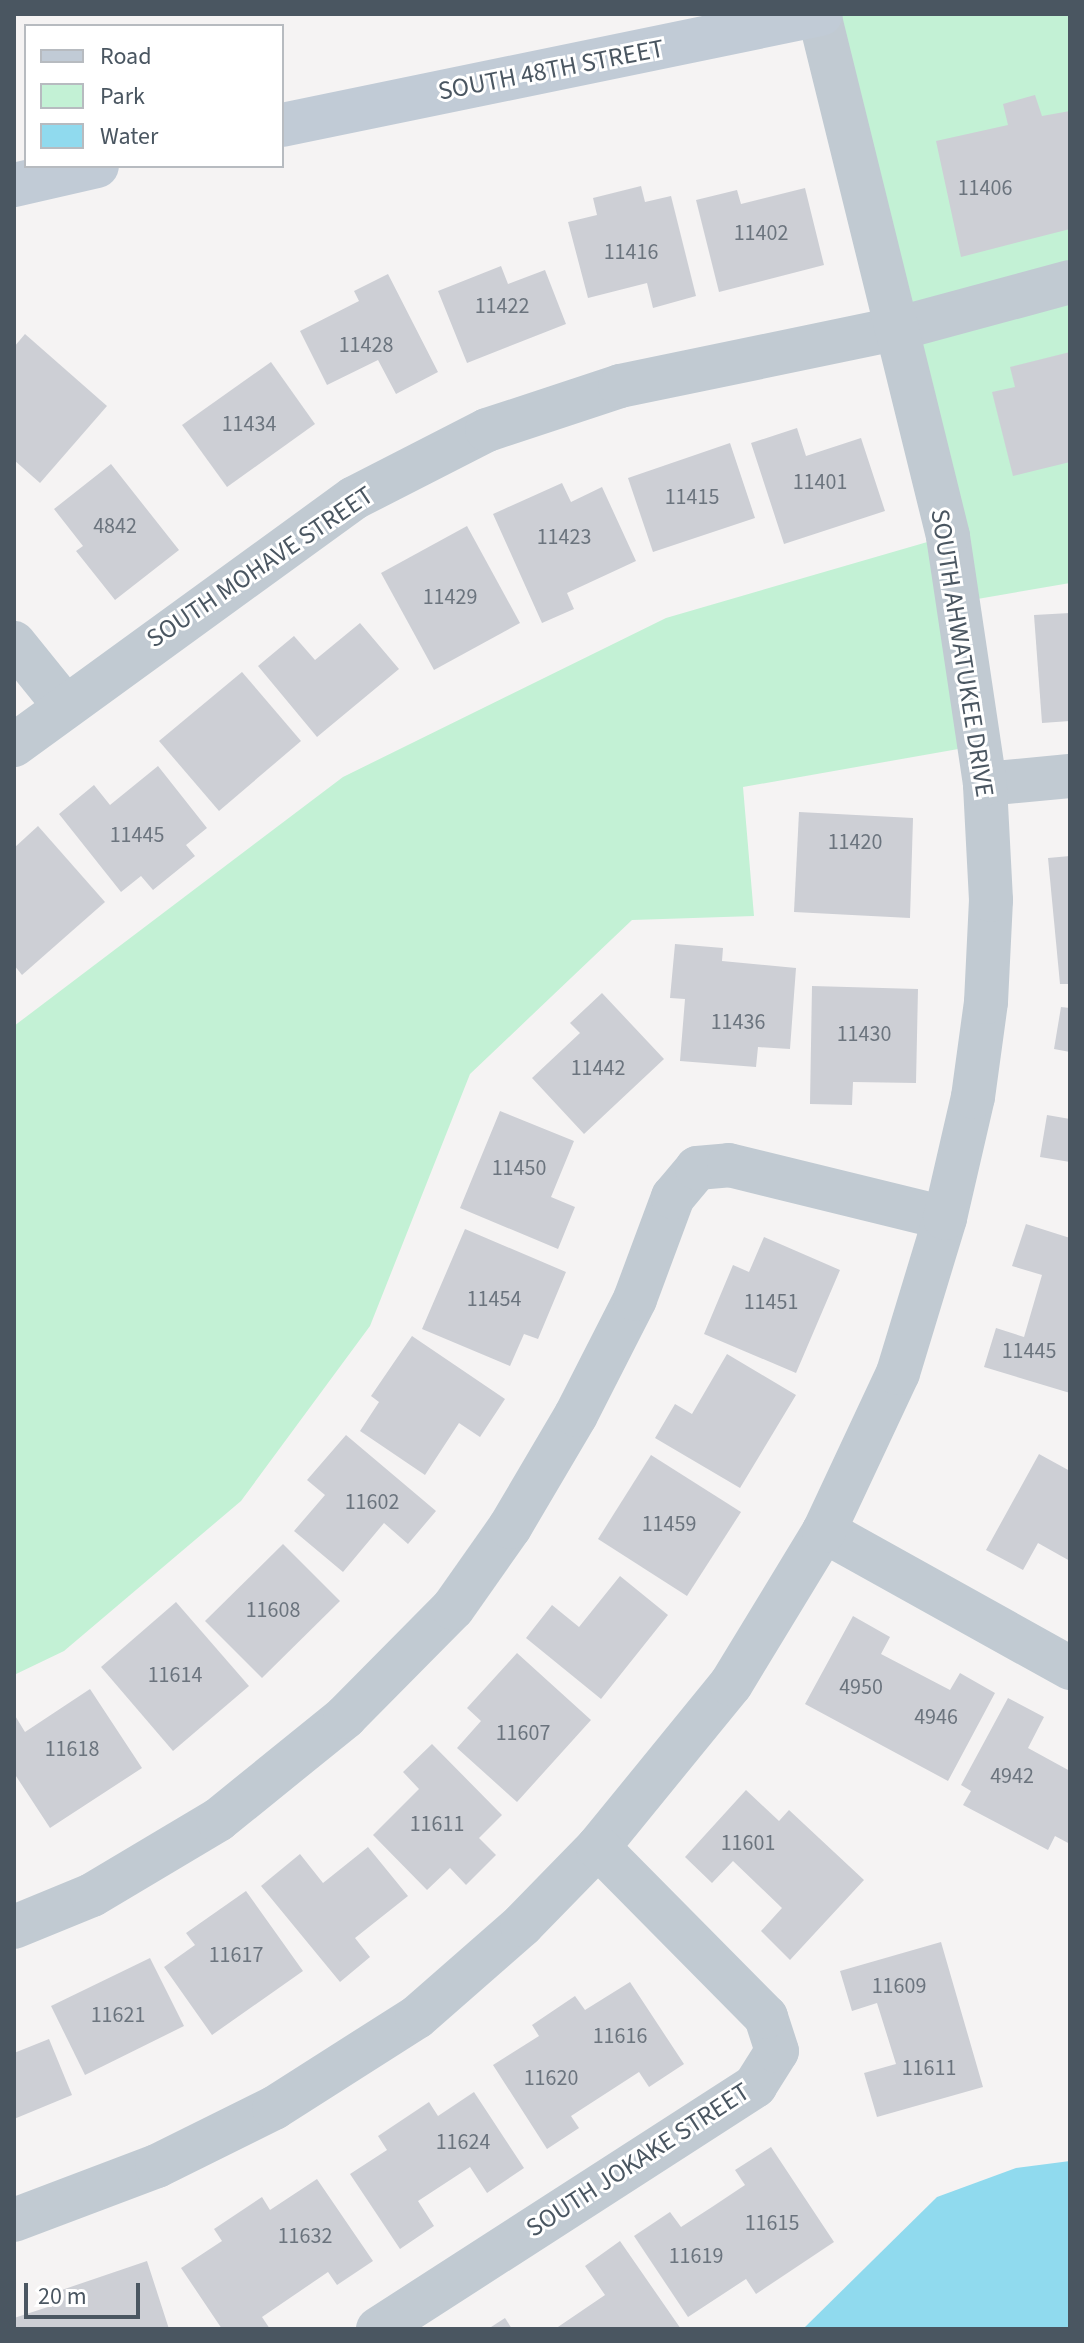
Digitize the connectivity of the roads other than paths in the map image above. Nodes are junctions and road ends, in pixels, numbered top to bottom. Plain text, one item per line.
1 (820, 14) edge
2 (284, 125) edge
3 (88, 168) edge
4 (14, 185) edge
5 (1070, 282) edge
6 (896, 329) junction
7 (14, 643) edge
8 (64, 705) junction
9 (14, 745) edge
10 (1070, 776) edge
11 (985, 784) junction
12 (945, 1218) junction
13 (824, 1531) junction
14 (1070, 1668) edge
15 (598, 1847) junction
16 (14, 1927) edge
17 (14, 2220) edge
18 (378, 2329) edge

1 - 2 main road, SOUTH 48TH STREET
1 - 6 street, SOUTH AHWATUKEE DRIVE
3 - 4 main road
5 - 6 street, SOUTH MOHAVE STREET
6 - 8 street, SOUTH MOHAVE STREET
6 - 11 street, SOUTH AHWATUKEE DRIVE
7 - 8 street
8 - 9 street, SOUTH MOHAVE STREET
10 - 11 street
11 - 12 street, SOUTH AHWATUKEE DRIVE
12 - 13 street, SOUTH AHWATUKEE DRIVE
12 - 16 street
13 - 14 street
13 - 15 street, SOUTH AHWATUKEE DRIVE
15 - 17 street, SOUTH AHWATUKEE DRIVE
15 - 18 street, SOUTH JOKAKE STREET

